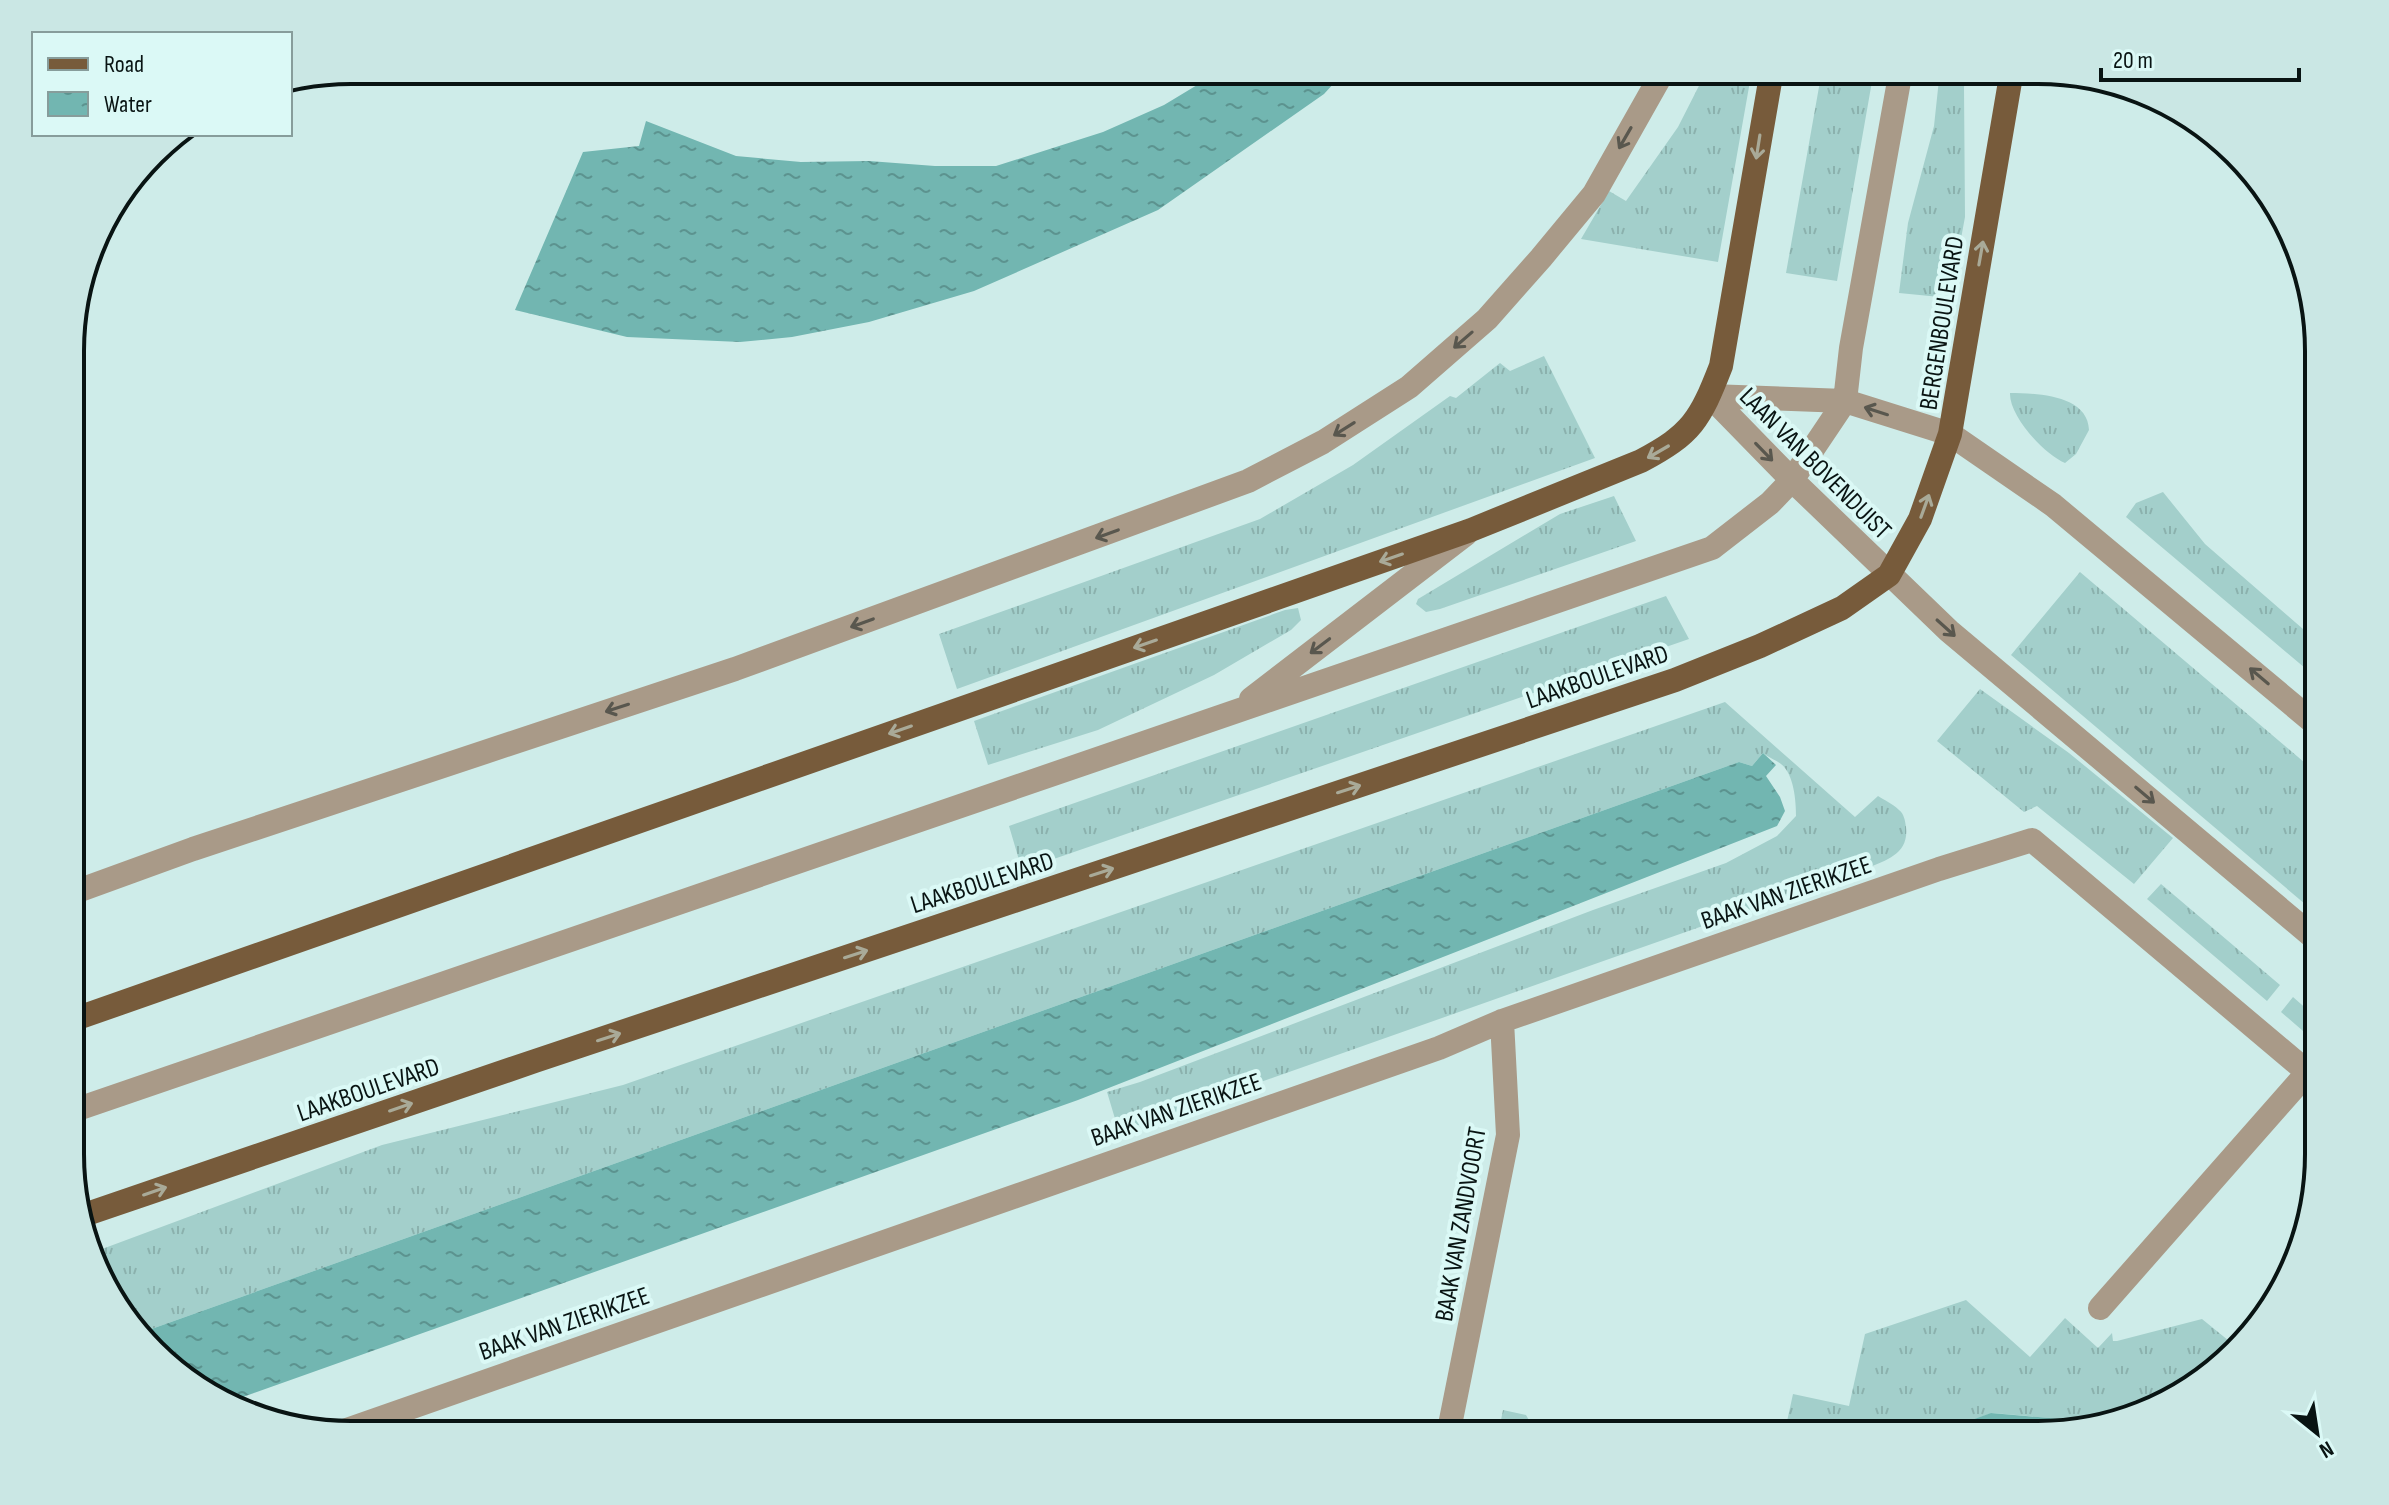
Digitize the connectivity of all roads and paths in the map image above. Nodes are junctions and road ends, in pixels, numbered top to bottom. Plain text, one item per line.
1 (1656, 84) edge
2 (1770, 84) edge
3 (1898, 84) edge
4 (2010, 84) edge
5 (1710, 396) junction
6 (1845, 401) junction
7 (1950, 434) junction
8 (1792, 480) junction
9 (1471, 530) junction
10 (1889, 575) junction
11 (1235, 711) junction
12 (2304, 714) edge
13 (84, 889) edge
14 (2304, 929) edge
15 (84, 1016) edge
16 (1502, 1021) junction
17 (2304, 1068) edge
18 (2304, 1086) edge
19 (84, 1107) edge
20 (91, 1213) edge
21 (2100, 1308) dead end
22 (1451, 1420) edge
23 (372, 1421) edge

1 -> 13 street
2 -> 5 main road
3 - 6 street
7 -> 4 main road, BERGENBOULEVARD
5 - 6 street, LAAN VAN BOVENDUIST
5 -> 8 street, LAAN VAN BOVENDUIST
5 -> 9 main road
7 -> 6 street, LAAN VAN BOVENDUIST
6 - 8 street
10 -> 7 main road, BERGENBOULEVARD
12 -> 7 street, LAAN VAN BOVENDUIST
8 - 10 street, LAAN VAN BOVENDUIST
8 - 11 street
9 -> 11 street
9 -> 15 main road
10 -> 14 street, LAAN VAN BOVENDUIST
20 -> 10 main road, LAAKBOULEVARD
11 - 19 street
16 - 17 street, BAAK VAN ZIERIKZEE
16 - 22 street, BAAK VAN ZANDVOORT
16 - 23 street, BAAK VAN ZIERIKZEE
18 - 21 street

